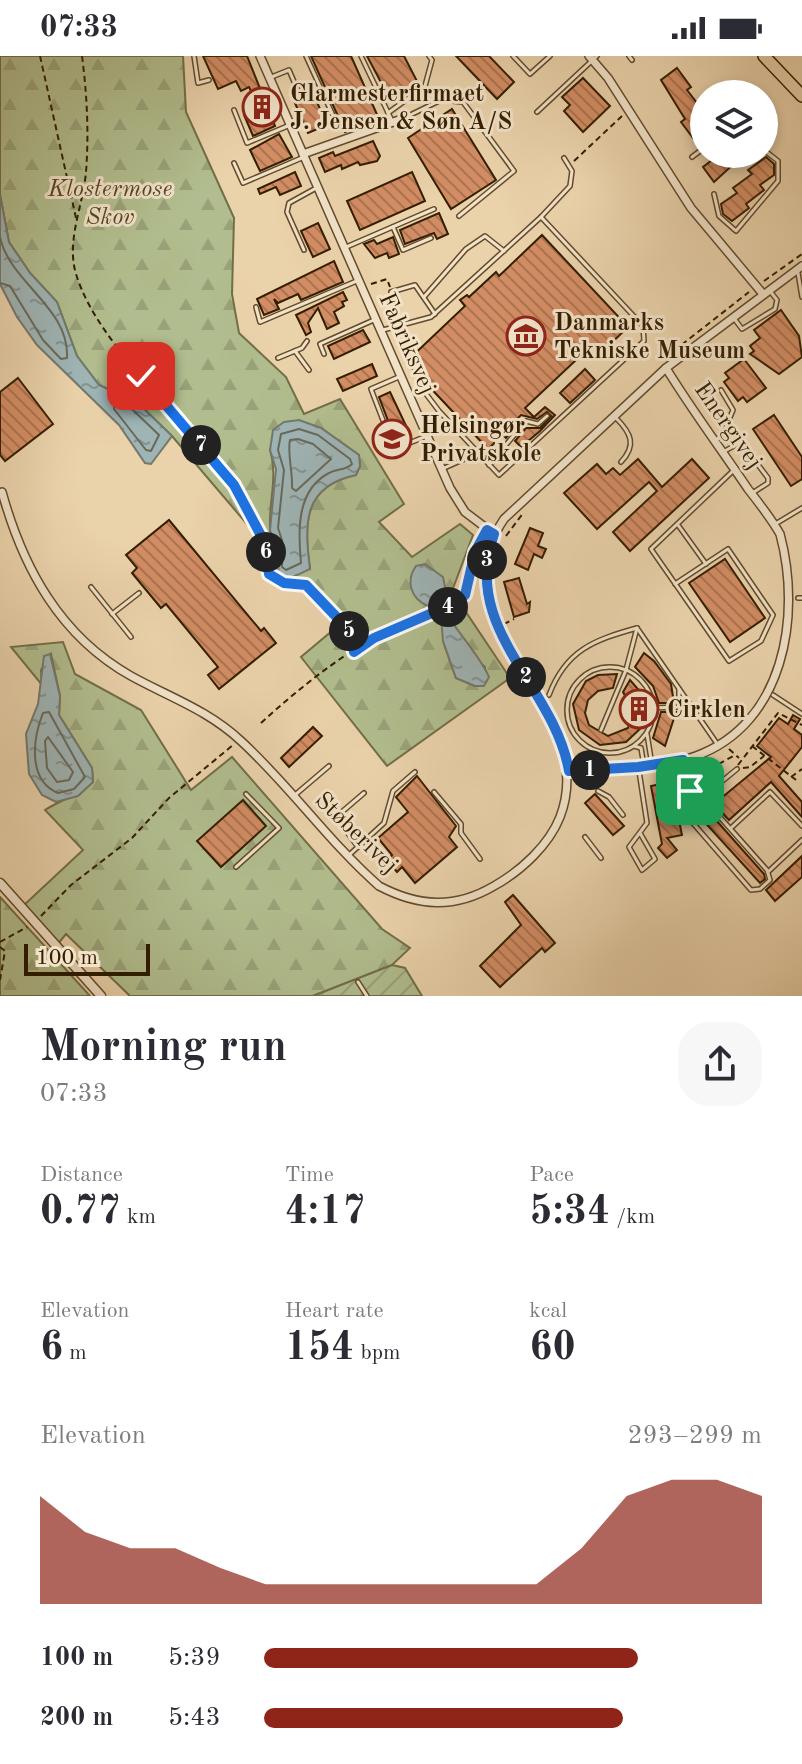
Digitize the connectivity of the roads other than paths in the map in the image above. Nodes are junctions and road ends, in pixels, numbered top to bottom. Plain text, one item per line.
1 (194, 56) edge
2 (260, 56) edge
3 (306, 56) edge
4 (361, 56) edge
5 (429, 56) edge
6 (513, 56) edge
7 (550, 56) edge
8 (764, 56) edge
9 (593, 57) edge
10 (269, 78) junction
11 (209, 80) dead end
12 (295, 84) dead end
13 (802, 96) edge
14 (234, 110) dead end
15 (537, 112) dead end
16 (388, 113) junction
17 (336, 122) dead end
18 (396, 122) junction
19 (290, 125) junction
20 (303, 155) junction
21 (564, 158) dead end
22 (234, 163) dead end
23 (778, 168) edge
24 (318, 187) junction
25 (714, 194) dead end
26 (434, 209) dead end
27 (459, 216) dead end
28 (541, 217) junction
29 (393, 227) junction
30 (431, 238) dead end
31 (344, 248) junction
32 (304, 250) dead end
33 (504, 251) junction
34 (799, 268) edge
35 (359, 280) junction
36 (391, 292) road end
37 (766, 292) junction
38 (424, 297) junction
39 (802, 297) edge
40 (256, 307) dead end
41 (435, 314) junction
42 (733, 317) junction
43 (376, 319) junction
44 (381, 331) junction
45 (307, 341) dead end
46 (295, 351) junction
47 (324, 354) dead end
48 (278, 358) dead end
49 (666, 368) junction
50 (309, 370) dead end
51 (401, 376) junction
52 (420, 386) dead end
53 (721, 390) dead end
54 (614, 415) junction
55 (547, 416) dead end
56 (427, 436) junction
57 (715, 441) junction
58 (723, 452) junction
59 (478, 453) junction
60 (621, 462) dead end
61 (489, 465) junction
62 (442, 469) junction
63 (735, 469) junction
64 (2, 492) dead end
65 (752, 494) junction
66 (802, 509) edge
67 (677, 524) junction
68 (774, 525) junction
69 (491, 535) junction
70 (706, 564) junction
71 (675, 584) junction
72 (91, 587) dead end
73 (139, 593) dead end
74 (800, 598) edge
75 (112, 614) junction
76 (637, 628) junction
77 (131, 637) dead end
78 (626, 670) junction
79 (679, 687) junction
80 (549, 695) dead end
81 (773, 695) junction
82 (652, 708) junction
83 (802, 714) edge
84 (601, 730) dead end
85 (647, 732) junction
86 (722, 743) junction
87 (634, 746) junction
88 (683, 760) junction
89 (329, 766) dead end
90 (645, 766) junction
91 (737, 769) road end
92 (569, 771) junction
93 (415, 772) dead end
94 (598, 791) dead end
95 (434, 792) dead end
96 (364, 793) dead end
97 (246, 794) dead end
98 (293, 797) junction
99 (702, 797) junction
100 (693, 801) junction
101 (623, 815) dead end
102 (802, 826) edge
103 (730, 829) junction
104 (640, 833) junction
105 (585, 837) dead end
106 (802, 840) edge
107 (358, 847) junction
108 (348, 856) junction
109 (601, 858) dead end
110 (480, 859) dead end
111 (236, 867) dead end
112 (768, 872) junction
113 (0, 883) edge
114 (358, 982) dead end
115 (101, 996) edge
116 (367, 996) edge

1 - 11 lane
2 - 10 street, Fabriksvej
3 - 17 lane
4 - 16 lane
5 - 16 lane
6 - 7 lane
8 - 13 main road
9 - 15 lane
9 - 37 street
10 - 12 lane
10 - 19 street, Fabriksvej
14 - 19 lane
16 - 18 lane
18 - 20 street
18 - 27 lane
19 - 20 street, Fabriksvej
20 - 22 lane
20 - 24 street, Fabriksvej
21 - 28 lane
23 - 25 lane
24 - 31 street, Fabriksvej
24 - 32 lane
26 - 29 lane
28 - 33 lane
28 - 61 lane
29 - 30 lane
29 - 31 lane
31 - 35 street, Fabriksvej
33 - 38 lane
33 - 41 lane
34 - 37 street
34 - 39 lane
35 - 40 lane
35 - 43 street, Fabriksvej
36 - 38 lane
37 - 42 street
37 - 42 lane
38 - 41 lane
41 - 44 lane
42 - 49 street
43 - 44 street, Fabriksvej
43 - 47 lane
44 - 51 street, Fabriksvej
45 - 46 lane
46 - 48 lane
46 - 50 lane
49 - 54 street
49 - 57 street, Energivej
51 - 56 street, Fabriksvej
51 - 56 lane
52 - 59 lane
53 - 57 lane
54 - 60 lane
54 - 69 street
55 - 61 lane
56 - 62 street, Fabriksvej
57 - 58 street, Energivej
58 - 63 street, Energivej
58 - 65 lane
59 - 61 lane
59 - 62 lane
62 - 69 street, Fabriksvej
63 - 65 street, Energivej
63 - 67 lane
64 - 98 street, Støberivej
65 - 68 street, Energivej
66 - 68 lane
67 - 70 lane
67 - 71 lane
68 - 74 street, Energivej
69 - 92 street, Støberivej
70 - 71 lane
70 - 71 lane
72 - 75 lane
73 - 75 lane
74 - 81 street, Energivej
75 - 77 lane
76 - 78 lane
76 - 79 lane
76 - 80 lane
78 - 82 lane
78 - 84 lane
78 - 87 lane
79 - 82 lane
79 - 86 lane
81 - 83 lane
81 - 86 street, Energivej
82 - 85 lane
85 - 87 lane
85 - 90 lane
86 - 88 street, Energivej
87 - 90 lane
88 - 90 street, Energivej
88 - 100 lane
89 - 98 lane
90 - 92 street, Energivej
90 - 104 lane
91 - 99 lane
92 - 108 street, Støberivej
93 - 107 lane
94 - 101 lane
95 - 110 lane
96 - 107 lane
97 - 111 lane
98 - 108 street, Støberivej
99 - 100 lane
99 - 103 lane
100 - 112 lane
102 - 103 lane
103 - 112 lane
104 - 104 lane
105 - 109 lane
106 - 112 lane
107 - 108 lane
113 - 115 street
114 - 116 lane

